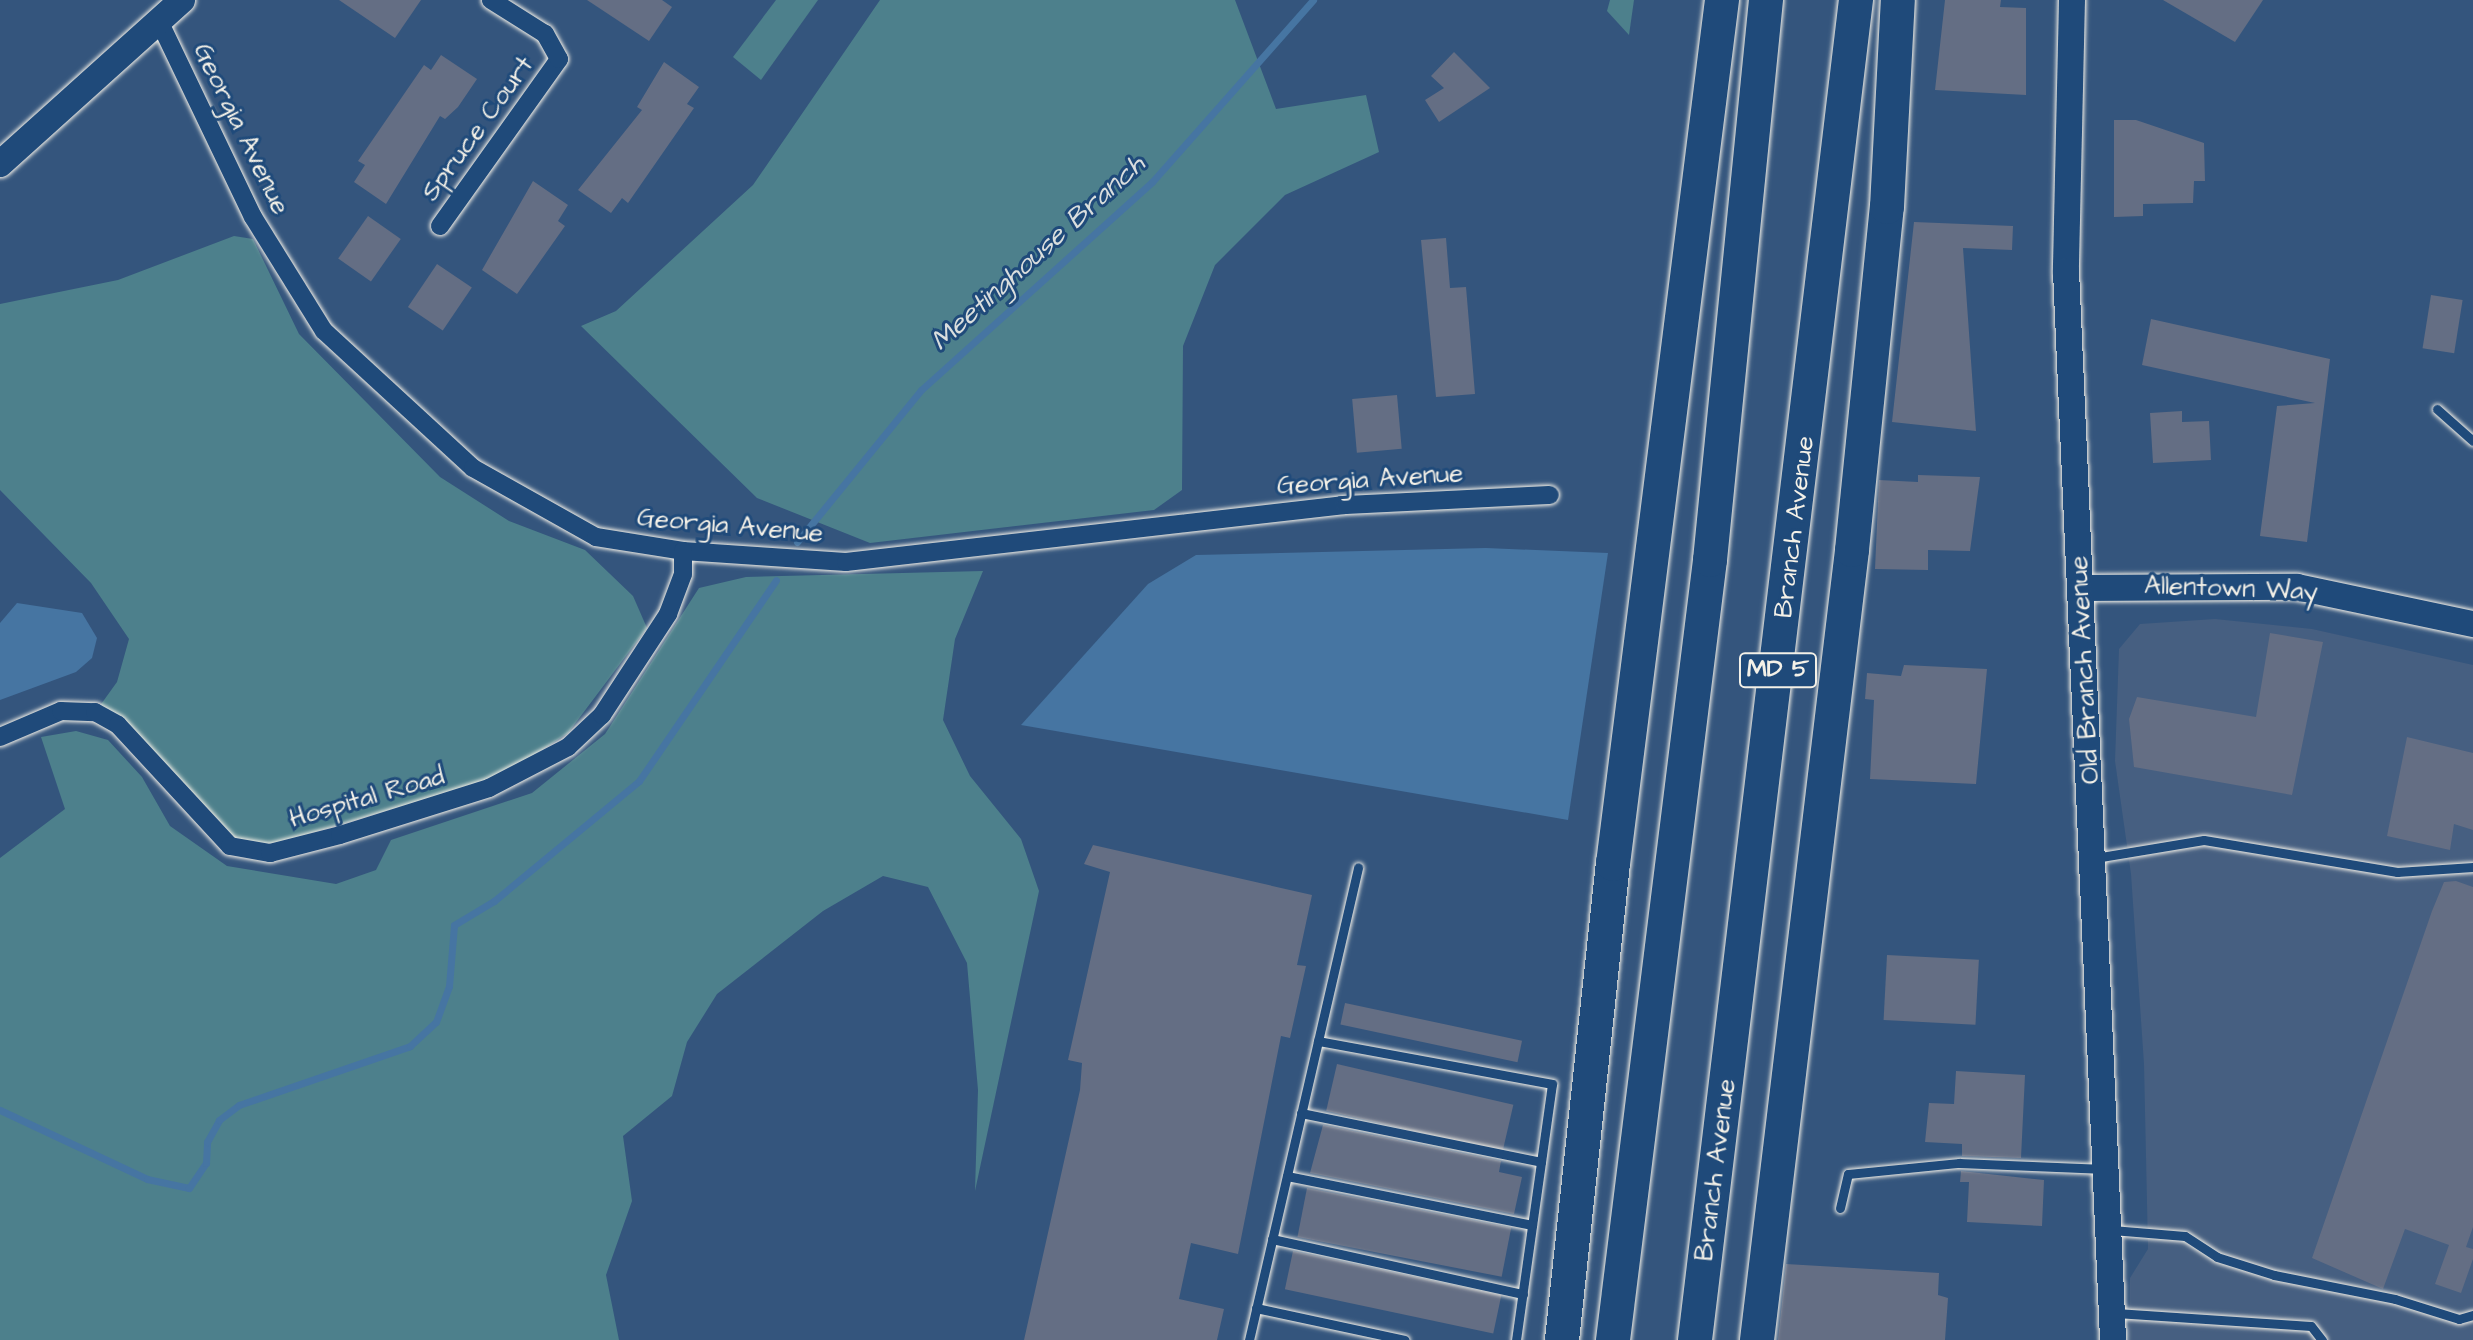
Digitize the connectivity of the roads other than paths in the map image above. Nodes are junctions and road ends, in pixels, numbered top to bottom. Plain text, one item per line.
1 (182, 0) edge
2 (491, 0) edge
3 (1722, 0) edge
4 (1766, 0) edge
5 (1856, 0) edge
6 (1898, 0) edge
7 (2072, 0) edge
8 (160, 23) junction
9 (0, 164) edge
10 (440, 226) dead end
11 (2437, 409) dead end
12 (2473, 441) edge
13 (1550, 495) dead end
14 (683, 551) junction
15 (2082, 588) junction
16 (2473, 624) edge
17 (0, 737) edge
18 (2095, 858) junction
19 (1358, 867) dead end
20 (2473, 867) edge
21 (1318, 1041) junction
22 (1301, 1113) junction
23 (1541, 1162) junction
24 (2108, 1169) junction
25 (1287, 1176) junction
26 (1840, 1208) dead end
27 (1532, 1225) junction
28 (2110, 1230) junction
29 (1272, 1239) junction
30 (1523, 1294) junction
31 (1256, 1308) junction
32 (2113, 1313) junction
33 (2473, 1315) edge
34 (1249, 1340) edge
35 (1405, 1340) edge
36 (1516, 1340) edge
37 (1562, 1340) edge
38 (1613, 1340) edge
39 (1695, 1340) edge
40 (1757, 1340) edge
41 (2113, 1340) edge
42 (2322, 1340) edge

1 - 8 main road
2 - 10 street, Spruce Court
3 - 37 highway
4 - 38 highway
5 - 39 highway, Branch Avenue / MD 5
6 - 40 highway
7 - 15 main road, Old Branch Avenue
8 - 9 main road
8 - 14 street, Georgia Avenue
11 - 12 lane
13 - 14 street, Georgia Avenue
14 - 17 street, Hospital Road
15 - 16 main road, Allentown Way
15 - 18 main road, Old Branch Avenue
18 - 20 lane
18 - 24 main road, Old Branch Avenue
19 - 21 lane
21 - 22 lane
21 - 23 lane
22 - 23 lane
22 - 25 lane
23 - 27 lane
24 - 26 lane
24 - 28 main road, Old Branch Avenue
25 - 27 lane
25 - 29 lane
27 - 30 lane
28 - 32 main road, Old Branch Avenue
28 - 33 lane
29 - 30 lane
29 - 31 lane
30 - 36 lane
31 - 34 lane
31 - 35 lane
32 - 41 main road, Old Branch Avenue
32 - 42 lane

